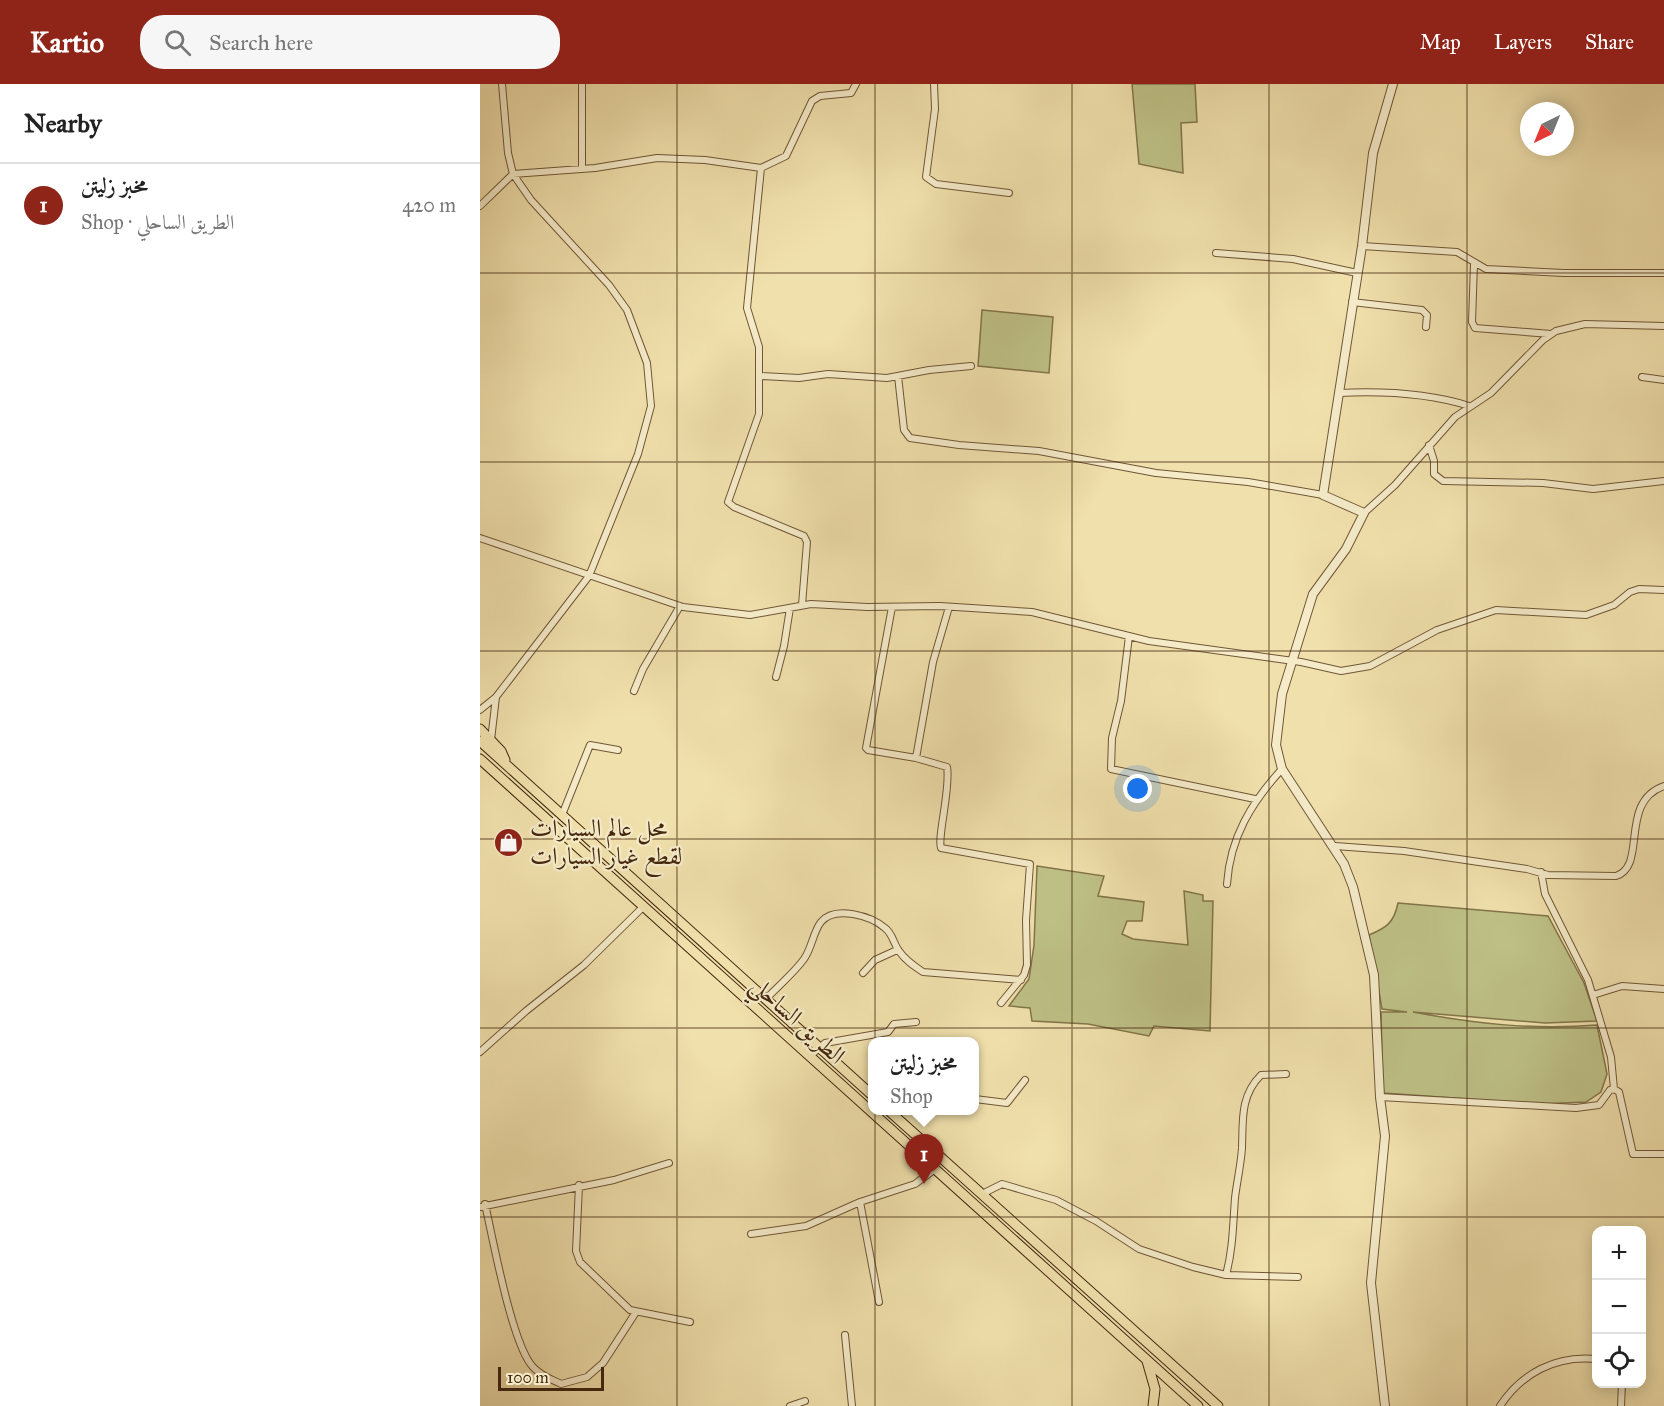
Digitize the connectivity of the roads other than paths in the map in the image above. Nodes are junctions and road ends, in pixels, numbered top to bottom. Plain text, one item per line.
1 (502, 84) edge
2 (582, 84) edge
3 (856, 84) edge
4 (934, 84) edge
5 (1393, 84) edge
6 (761, 168) junction
7 (582, 169) junction
8 (513, 174) junction
9 (1009, 193) dead end
10 (480, 206) edge
11 (1362, 246) junction
12 (1216, 253) dead end
13 (1474, 264) junction
14 (1357, 273) junction
15 (1664, 273) edge
16 (1352, 302) junction
17 (1664, 326) edge
18 (1426, 327) dead end
19 (1551, 334) junction
20 (971, 366) dead end
21 (760, 376) junction
22 (898, 376) junction
23 (1641, 377) dead end
24 (1664, 380) edge
25 (1339, 393) junction
26 (1469, 405) junction
27 (1429, 445) junction
28 (1664, 481) edge
29 (1323, 495) junction
30 (1364, 513) junction
31 (480, 538) edge
32 (589, 576) junction
33 (1664, 590) edge
34 (802, 605) junction
35 (680, 606) junction
36 (949, 607) junction
37 (790, 608) junction
38 (892, 608) junction
39 (1129, 636) junction
40 (1292, 662) junction
41 (776, 676) dead end
42 (634, 691) dead end
43 (496, 697) junction
44 (480, 710) edge
45 (480, 729) edge
46 (491, 740) junction
47 (480, 741) edge
48 (618, 750) dead end
49 (916, 758) junction
50 (480, 759) edge
51 (505, 763) junction
52 (1282, 768) junction
53 (1664, 786) edge
54 (1255, 798) junction
55 (562, 815) junction
56 (1335, 846) junction
57 (1541, 872) junction
58 (1227, 884) dead end
59 (643, 908) junction
60 (897, 950) junction
61 (863, 973) dead end
62 (1021, 980) junction
63 (1664, 989) edge
64 (1593, 995) junction
65 (766, 999) junction
66 (1001, 1003) dead end
67 (916, 1022) dead end
68 (820, 1046) junction
69 (480, 1052) edge
70 (810, 1056) junction
71 (1286, 1074) dead end
72 (1025, 1080) dead end
73 (1614, 1089) junction
74 (868, 1091) edge
75 (1380, 1097) junction
76 (979, 1100) edge
77 (868, 1109) edge
78 (875, 1115) edge
79 (881, 1115) edge
80 (893, 1115) edge
81 (878, 1118) junction
82 (1664, 1154) edge
83 (669, 1164) dead end
84 (935, 1169) junction
85 (579, 1185) junction
86 (982, 1194) junction
87 (860, 1202) junction
88 (482, 1205) edge
89 (751, 1234) dead end
90 (1226, 1275) junction
91 (1298, 1276) dead end
92 (879, 1302) dead end
93 (636, 1312) junction
94 (690, 1322) dead end
95 (845, 1335) dead end
96 (1147, 1359) junction
97 (1592, 1359) edge
98 (1622, 1388) edge
99 (805, 1401) dead end
100 (790, 1406) edge
101 (852, 1406) edge
102 (1153, 1406) edge
103 (1198, 1406) edge
104 (1218, 1406) edge
105 (1384, 1406) edge
106 (1500, 1406) edge
107 (1621, 1406) edge

1 - 8 street
2 - 7 street
3 - 6 street
4 - 9 street
5 - 11 street
6 - 7 street
6 - 21 street
7 - 8 street
8 - 10 street
8 - 32 street
11 - 13 street
11 - 14 street
12 - 14 street
13 - 15 street
13 - 19 street
14 - 16 street
16 - 18 street
16 - 25 street
17 - 19 street
19 - 26 street
20 - 22 street
21 - 22 street
21 - 34 street
22 - 29 street
23 - 24 street
25 - 26 street
25 - 29 street
26 - 27 street
27 - 28 street
27 - 30 street
29 - 30 street
30 - 40 street
31 - 32 street
32 - 35 street
32 - 43 street
33 - 40 street
34 - 37 street
34 - 38 street
35 - 37 street
35 - 42 street
36 - 38 street
36 - 39 street
36 - 49 street
37 - 41 street
38 - 49 street
39 - 40 street
39 - 54 street
40 - 52 street
43 - 44 street
43 - 46 street
45 - 46 highway
46 - 51 highway
47 - 51 highway, الطريق الساحلي
48 - 55 street
49 - 62 street
50 - 59 highway, الطريق الساحلي
51 - 55 highway, الطريق الساحلي
52 - 54 street
52 - 56 street
53 - 57 street
54 - 58 street
55 - 65 highway, الطريق الساحلي
56 - 57 street
56 - 75 street
57 - 64 street
59 - 69 street
59 - 70 highway, الطريق الساحلي
60 - 61 street
60 - 62 street
60 - 65 street
62 - 66 street
63 - 64 street
64 - 73 street
65 - 68 highway, الطريق الساحلي
67 - 68 street
68 - 70 street
68 - 74 highway, الطريق الساحلي
70 - 77 highway, الطريق الساحلي
71 - 90 street
72 - 76 street
73 - 75 street
73 - 82 street
75 - 105 street
78 - 81 highway, الطريق الساحلي
79 - 81 highway
80 - 86 highway
81 - 84 highway, الطريق الساحلي
83 - 85 street
84 - 87 street
84 - 96 highway, الطريق الساحلي
85 - 88 street
85 - 93 street
86 - 90 street
86 - 104 highway
87 - 89 street
87 - 92 street
88 - 93 street
90 - 91 street
93 - 94 street
95 - 101 street
96 - 102 highway
96 - 103 highway, الطريق الساحلي
97 - 106 street
98 - 107 street
99 - 100 street

